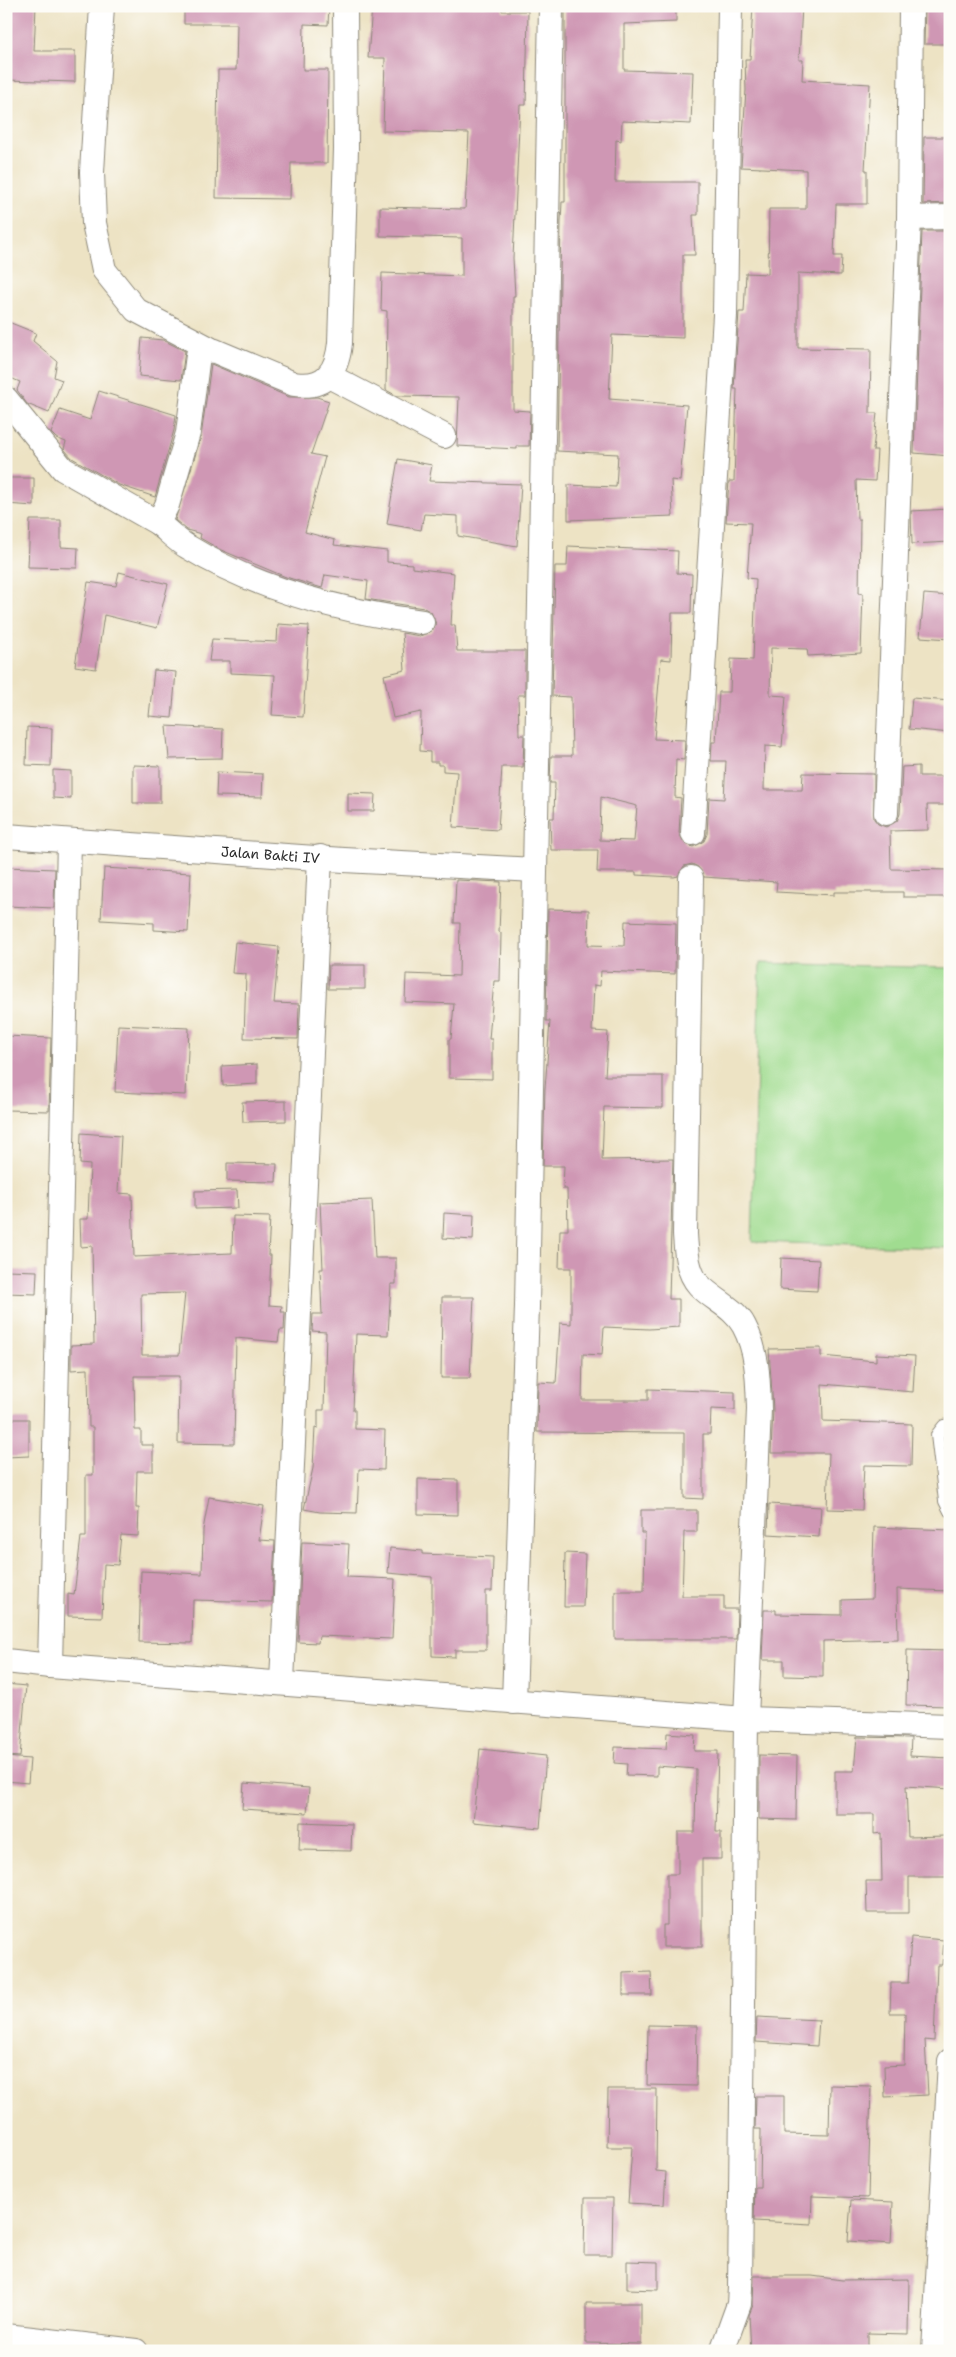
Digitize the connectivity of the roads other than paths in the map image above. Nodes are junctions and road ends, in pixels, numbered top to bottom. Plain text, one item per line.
1 (102, 6) edge
2 (345, 6) edge
3 (552, 6) edge
4 (730, 6) edge
5 (912, 6) edge
6 (950, 217) edge
7 (909, 218) junction
8 (210, 349) junction
9 (328, 376) junction
10 (6, 399) edge
11 (444, 436) dead end
12 (158, 523) junction
13 (422, 622) dead end
14 (886, 813) dead end
15 (693, 833) dead end
16 (6, 836) edge
17 (70, 841) junction
18 (320, 858) junction
19 (535, 870) junction
20 (691, 878) dead end
21 (950, 1425) edge
22 (950, 1511) edge
23 (6, 1661) edge
24 (50, 1666) junction
25 (282, 1682) junction
26 (514, 1702) junction
27 (746, 1719) junction
28 (950, 1726) edge
29 (950, 2061) edge
30 (6, 2336) edge
31 (136, 2351) edge
32 (722, 2351) edge
33 (934, 2351) edge

1 - 8 street
2 - 9 street
3 - 19 street
4 - 15 street
5 - 7 street
6 - 7 street
7 - 14 street
8 - 9 street
8 - 12 street
9 - 11 street
10 - 12 street
12 - 13 street
16 - 17 street, Jalan Bakti IV
17 - 18 street, Jalan Bakti IV
17 - 24 street
18 - 19 street, Jalan Bakti IV
18 - 25 street
19 - 26 street
20 - 27 street
21 - 22 lane
23 - 24 street
24 - 25 street
25 - 26 street
26 - 27 street
27 - 28 street
27 - 32 street
29 - 33 street
30 - 31 street

